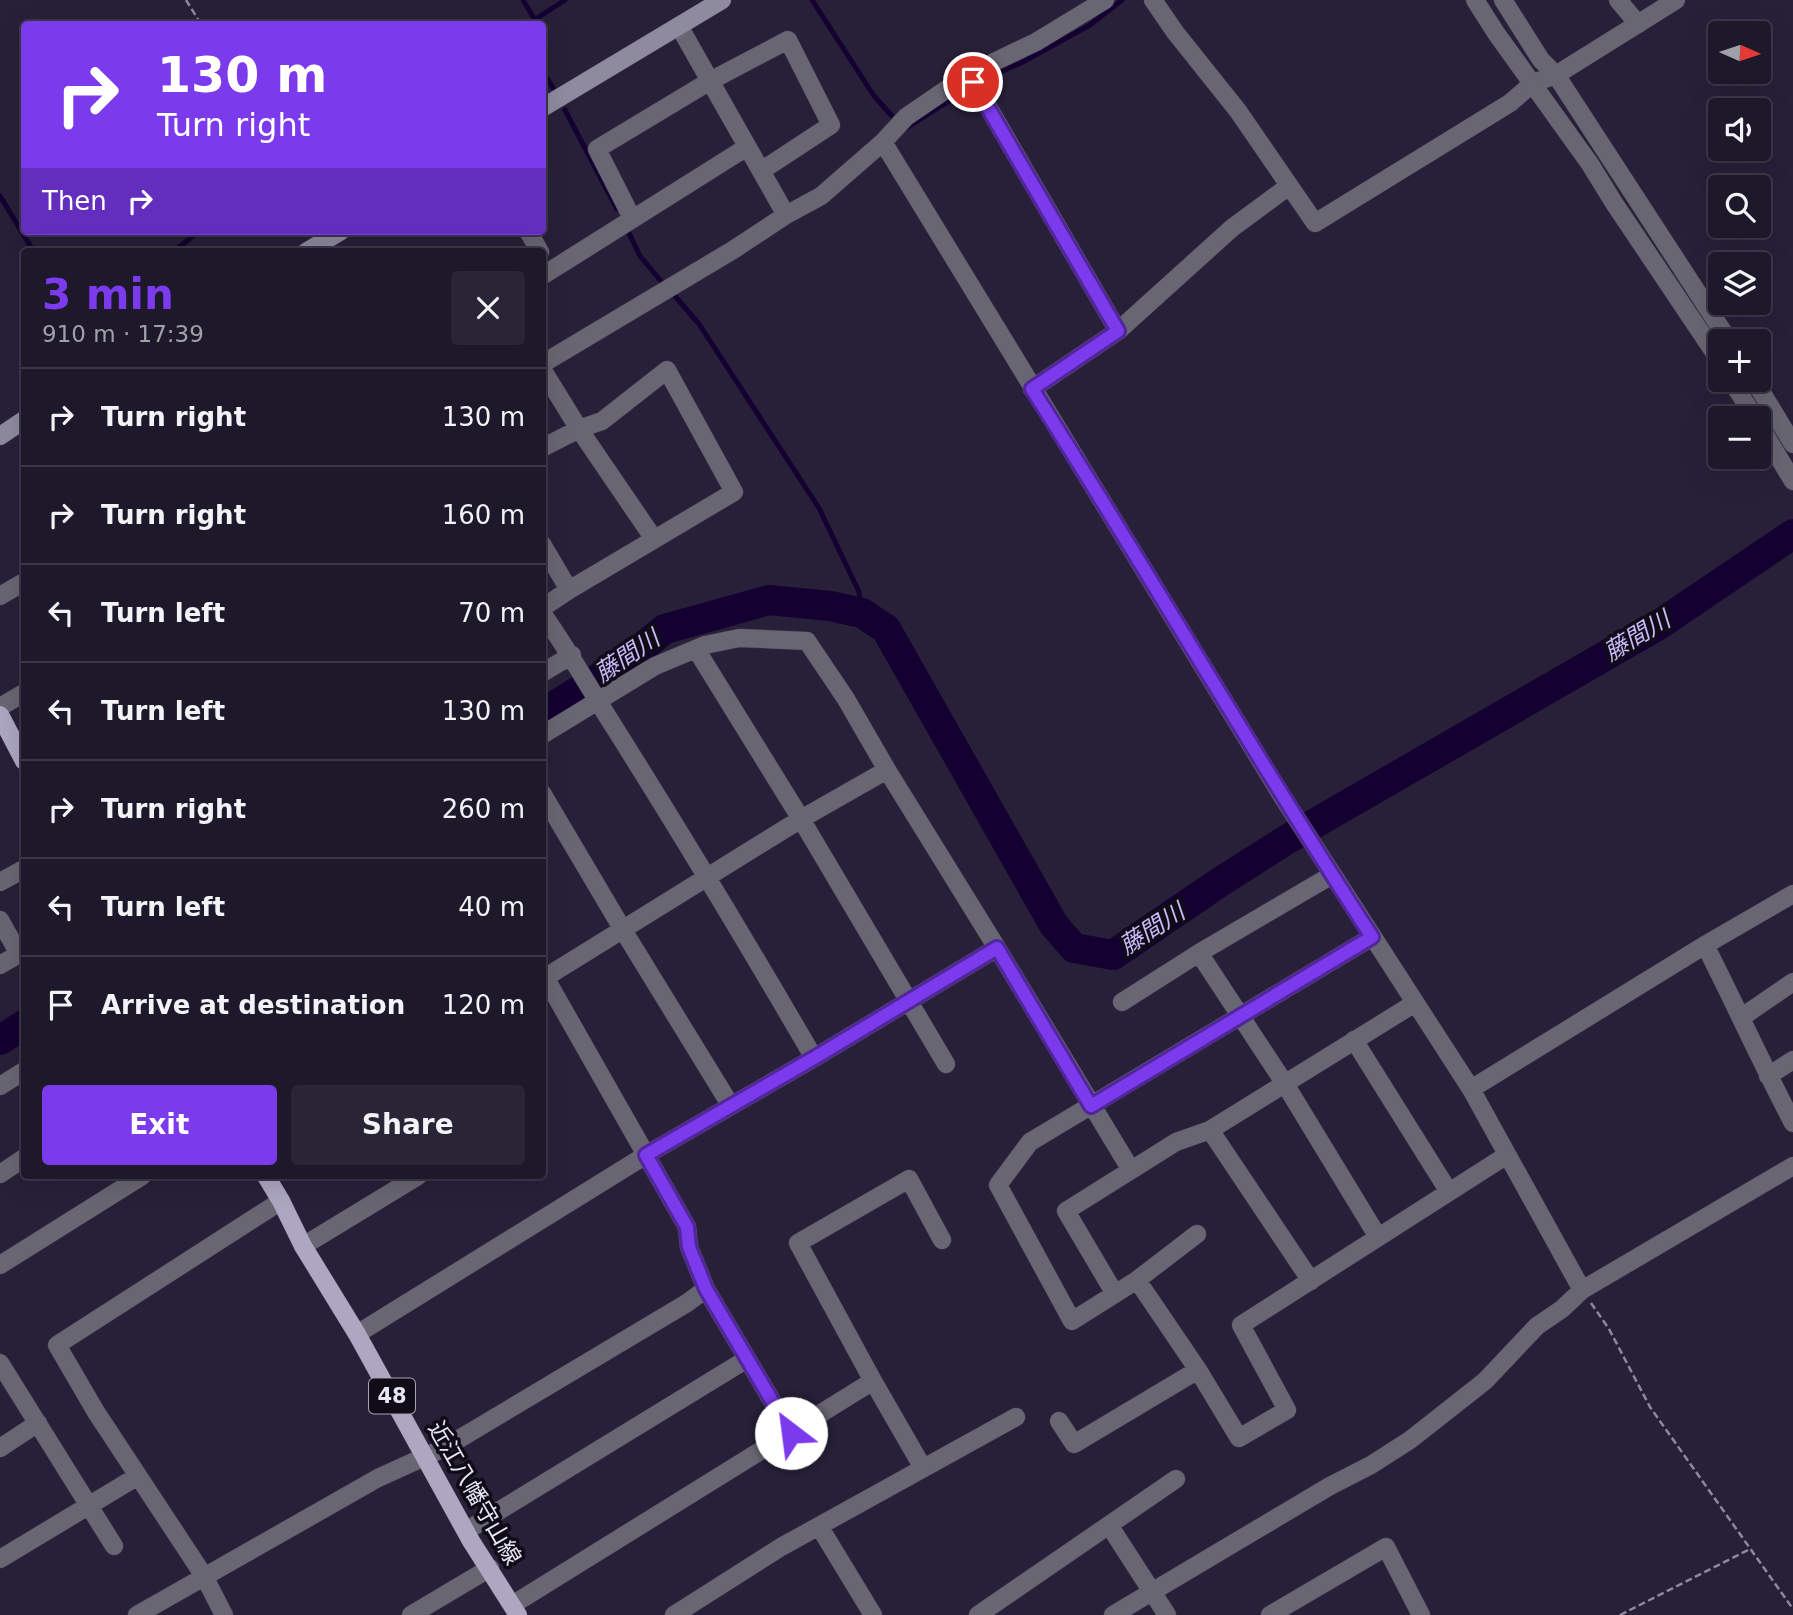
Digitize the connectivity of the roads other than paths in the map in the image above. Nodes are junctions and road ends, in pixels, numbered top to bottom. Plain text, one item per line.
1 (722, 0) edge
2 (1105, 0) edge
3 (1153, 0) edge
4 (1475, 0) edge
5 (1503, 0) edge
6 (1618, 0) edge
7 (1676, 0) edge
8 (1638, 24) junction
9 (679, 26) junction
10 (1556, 75) junction
11 (709, 80) junction
12 (973, 81) junction
13 (1533, 83) junction
14 (546, 106) edge
15 (883, 142) junction
16 (747, 147) junction
17 (761, 171) junction
18 (1290, 186) junction
19 (786, 215) junction
20 (632, 218) junction
21 (334, 235) edge
22 (313, 248) edge
23 (546, 263) edge
24 (1722, 329) edge
25 (1118, 331) junction
26 (1708, 343) edge
27 (546, 365) edge
28 (546, 374) edge
29 (1032, 389) junction
30 (1761, 392) edge
31 (21, 422) edge
32 (579, 429) junction
33 (0, 436) edge
34 (1793, 444) edge
35 (1771, 445) edge
36 (546, 446) edge
37 (1793, 481) edge
38 (653, 540) junction
39 (546, 551) edge
40 (21, 584) edge
41 (569, 590) junction
42 (0, 596) edge
43 (546, 607) edge
44 (546, 616) edge
45 (696, 649) junction
46 (572, 655) junction
47 (546, 671) edge
48 (21, 695) edge
49 (598, 702) junction
50 (0, 707) edge
51 (0, 715) edge
52 (546, 733) edge
53 (21, 755) edge
54 (887, 770) junction
55 (546, 800) edge
56 (801, 819) junction
57 (1328, 869) junction
58 (21, 871) edge
59 (708, 876) junction
60 (0, 882) edge
61 (1793, 894) edge
62 (0, 920) edge
63 (623, 930) junction
64 (1372, 937) junction
65 (1705, 945) junction
66 (997, 948) junction
67 (1199, 953) junction
68 (0, 965) edge
69 (546, 973) edge
70 (546, 978) edge
71 (1793, 982) edge
72 (907, 1002) junction
73 (1122, 1002) dead end
74 (1415, 1003) junction
75 (1241, 1017) junction
76 (1742, 1017) junction
77 (1354, 1041) junction
78 (814, 1058) junction
79 (1793, 1060) edge
80 (946, 1064) dead end
81 (21, 1074) edge
82 (1768, 1076) junction
83 (1284, 1084) junction
84 (0, 1086) edge
85 (1471, 1089) junction
86 (731, 1106) junction
87 (1091, 1106) junction
88 (1793, 1123) edge
89 (1210, 1130) junction
90 (646, 1155) junction
91 (1507, 1155) junction
92 (21, 1160) edge
93 (1793, 1166) edge
94 (1131, 1170) junction
95 (0, 1174) edge
96 (137, 1179) edge
97 (268, 1179) edge
98 (413, 1179) edge
99 (1449, 1192) junction
100 (281, 1201) junction
101 (1197, 1234) dead end
102 (1378, 1237) junction
103 (942, 1240) dead end
104 (303, 1246) junction
105 (0, 1265) edge
106 (1137, 1280) junction
107 (1311, 1281) junction
108 (706, 1289) junction
109 (1582, 1290) junction
110 (1115, 1294) junction
111 (357, 1334) junction
112 (747, 1359) junction
113 (0, 1363) edge
114 (1198, 1370) junction
115 (873, 1381) junction
116 (1016, 1417) dead end
117 (1059, 1421) dead end
118 (38, 1423) junction
119 (791, 1433) junction
120 (0, 1448) edge
121 (425, 1456) junction
122 (923, 1468) junction
123 (138, 1476) junction
124 (1176, 1479) dead end
125 (89, 1505) junction
126 (1110, 1525) junction
127 (819, 1526) junction
128 (466, 1531) junction
129 (114, 1546) dead end
130 (0, 1559) edge
131 (489, 1568) junction
132 (204, 1576) junction
133 (1154, 1591) junction
134 (515, 1610) edge
135 (1416, 1613) edge
136 (137, 1615) edge
137 (224, 1615) edge
138 (411, 1615) edge
139 (674, 1615) edge
140 (873, 1615) edge
141 (978, 1615) edge
142 (1113, 1615) edge
143 (1167, 1615) edge
144 (1270, 1615) edge

1 - 9 main road
2 - 12 street
3 - 18 street
4 - 13 street
5 - 10 street
6 - 8 street
7 - 8 street
8 - 10 street
9 - 11 street
9 - 14 main road
10 - 13 street
10 - 24 street
11 - 16 street
11 - 17 street
11 - 20 street
12 - 15 street
12 - 25 street
13 - 18 street
13 - 26 street
15 - 19 street
15 - 29 street
16 - 17 street
16 - 20 street
17 - 19 street
18 - 25 street
19 - 27 street
20 - 23 street
21 - 22 main road
25 - 29 street
28 - 32 street
29 - 57 street
30 - 34 street
31 - 33 main road
32 - 36 street
32 - 38 street
32 - 38 street
35 - 37 street
38 - 41 street
39 - 41 street
40 - 42 street
41 - 43 street
44 - 46 street
45 - 49 street
45 - 54 street
45 - 56 street
46 - 47 street
46 - 49 street
48 - 50 street
49 - 52 street
49 - 59 street
51 - 53 main road
54 - 56 street
54 - 66 street
55 - 63 street
56 - 59 street
56 - 72 street
57 - 64 street
57 - 67 street
58 - 60 street
59 - 63 street
59 - 78 street
61 - 65 street
62 - 68 street
63 - 69 street
63 - 86 street
64 - 74 street
64 - 75 street
65 - 76 street
65 - 85 street
66 - 72 street
66 - 87 street
67 - 73 street
67 - 75 street
70 - 90 street
71 - 76 street
72 - 78 street
72 - 80 street
74 - 77 street
74 - 85 street
75 - 83 street
75 - 87 street
76 - 82 street
77 - 83 street
77 - 99 street
78 - 86 street
79 - 82 street
81 - 84 street
82 - 88 street
83 - 89 street
83 - 102 street
85 - 91 street
86 - 90 street
87 - 94 street
87 - 110 street
89 - 94 street
89 - 107 street
90 - 108 street
90 - 111 street
91 - 99 street
91 - 109 street
92 - 95 street
93 - 109 street
94 - 110 street
96 - 105 street
97 - 100 main road, 近江八幡守山線 / 48
98 - 104 street
99 - 102 street
100 - 104 main road, 近江八幡守山線 / 48
100 - 123 street
101 - 106 street
102 - 107 street
103 - 115 street
104 - 111 main road, 近江八幡守山線 / 48
106 - 110 street
106 - 114 street
107 - 114 street
108 - 112 street
108 - 121 street
109 - 133 street
111 - 121 main road, 近江八幡守山線 / 48
112 - 119 street
112 - 128 street
113 - 118 street
114 - 117 street
115 - 119 street
115 - 122 street
116 - 122 street
118 - 120 street
118 - 125 street
119 - 134 street
121 - 128 main road, 近江八幡守山線 / 48
121 - 132 street
122 - 127 street
123 - 125 street
123 - 132 street
124 - 126 street
125 - 129 street
125 - 130 street
126 - 133 street
126 - 141 street
127 - 139 street
127 - 140 street
128 - 131 main road, 近江八幡守山線 / 48
131 - 134 main road, 近江八幡守山線 / 48
131 - 138 street
132 - 136 street
132 - 137 street
133 - 142 street
133 - 143 street
135 - 144 street

